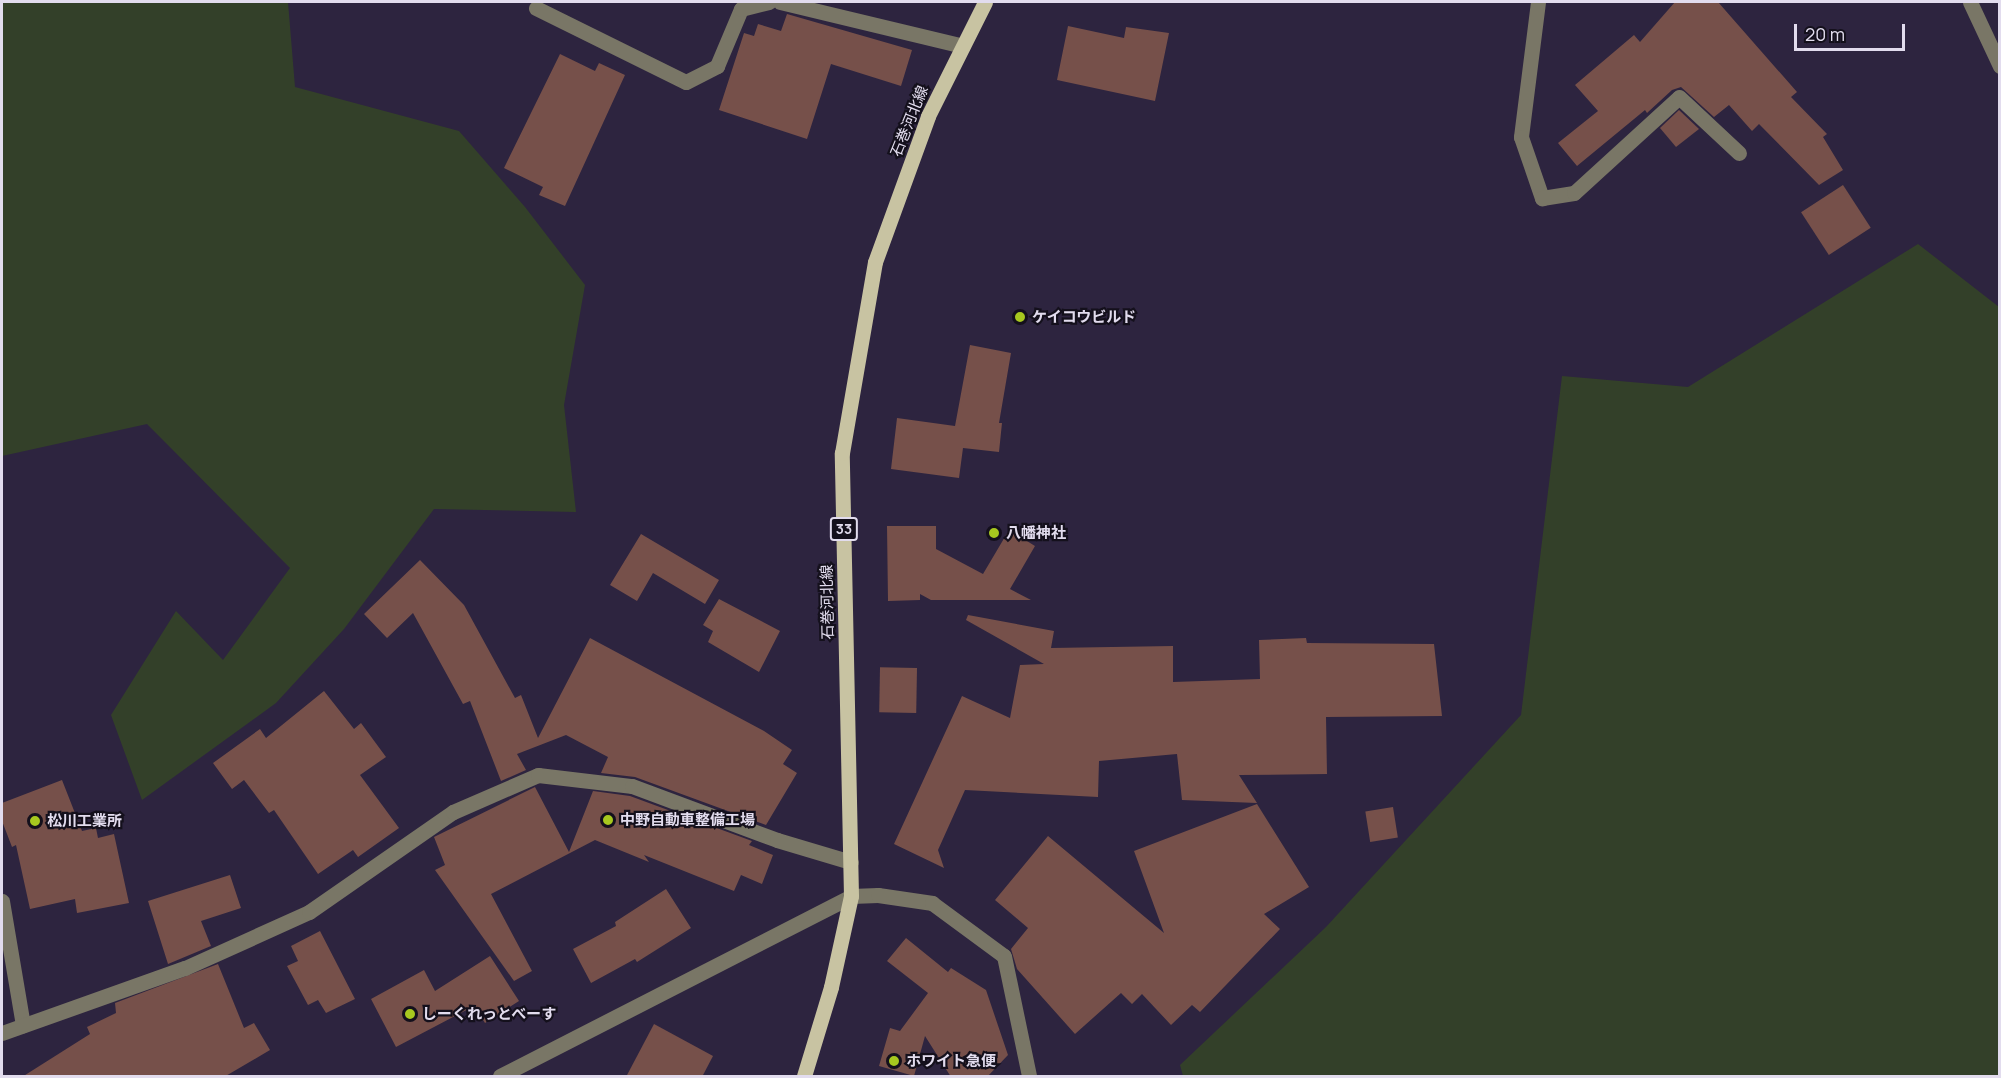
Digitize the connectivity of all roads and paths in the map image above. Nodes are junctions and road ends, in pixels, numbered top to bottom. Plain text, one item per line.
1 (769, 2) edge
2 (780, 2) edge
3 (985, 2) edge
4 (1538, 2) edge
5 (1970, 2) edge
6 (536, 8) dead end
7 (963, 46) junction
8 (2000, 66) edge
9 (1739, 153) dead end
10 (851, 861) junction
11 (851, 896) junction
12 (2, 902) edge
13 (23, 1025) junction
14 (2, 1033) edge
15 (500, 1077) edge
16 (804, 1077) edge
17 (1029, 1077) edge

1 - 6 street
2 - 7 street
3 - 7 main road, 石巻河北線 / 33
4 - 9 street
5 - 8 street
7 - 10 main road, 石巻河北線 / 33
10 - 11 main road, 石巻河北線 / 33
10 - 13 street
11 - 15 street
11 - 16 main road, 石巻河北線 / 33
11 - 17 street
12 - 13 street
13 - 14 street

